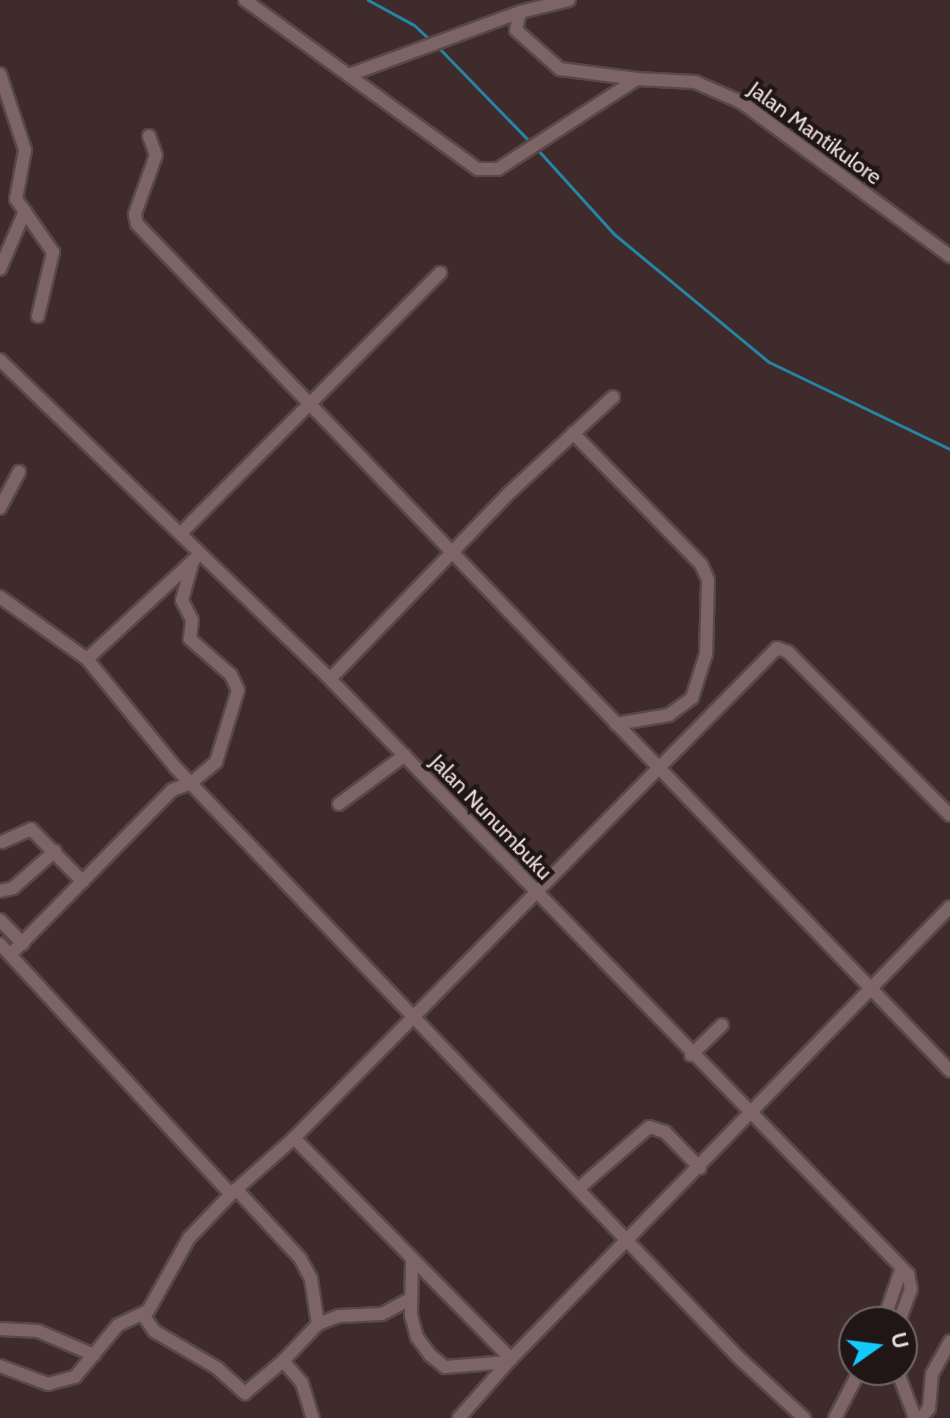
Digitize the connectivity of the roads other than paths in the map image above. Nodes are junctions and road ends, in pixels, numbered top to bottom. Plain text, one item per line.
1 (245, 0) edge
2 (569, 0) edge
3 (520, 12) junction
4 (0, 74) edge
5 (349, 75) junction
6 (637, 79) junction
7 (149, 136) dead end
8 (25, 211) junction
9 (950, 256) edge
10 (0, 269) edge
11 (440, 273) dead end
12 (38, 316) dead end
13 (0, 360) edge
14 (613, 397) dead end
15 (311, 406) junction
16 (573, 433) junction
17 (19, 472) dead end
18 (0, 508) edge
19 (182, 532) junction
20 (452, 551) junction
21 (199, 556) junction
22 (0, 597) edge
23 (87, 659) junction
24 (330, 679) junction
25 (616, 724) junction
26 (405, 755) junction
27 (657, 768) junction
28 (191, 783) junction
29 (339, 804) dead end
30 (950, 815) edge
31 (0, 828) edge
32 (1, 846) edge
33 (55, 851) junction
34 (83, 882) junction
35 (534, 890) junction
36 (0, 891) edge
37 (950, 907) edge
38 (0, 920) edge
39 (0, 944) edge
40 (23, 944) junction
41 (10, 955) junction
42 (871, 988) junction
43 (414, 1017) junction
44 (722, 1025) dead end
45 (691, 1055) junction
46 (950, 1071) edge
47 (751, 1114) junction
48 (294, 1138) junction
49 (700, 1168) junction
50 (578, 1189) junction
51 (234, 1191) junction
52 (626, 1240) junction
53 (412, 1262) junction
54 (901, 1270) junction
55 (410, 1299) junction
56 (889, 1306) edge
57 (904, 1306) edge
58 (143, 1315) junction
59 (318, 1324) junction
60 (0, 1329) edge
61 (950, 1342) edge
62 (94, 1355) junction
63 (283, 1361) junction
64 (509, 1361) junction
65 (0, 1366) edge
66 (852, 1386) edge
67 (904, 1386) edge
68 (313, 1418) edge
69 (459, 1418) edge
70 (804, 1418) edge
71 (835, 1418) edge
72 (918, 1418) edge

1 - 5 street
2 - 3 street
3 - 5 street
3 - 6 street, Jalan Mantikulore
4 - 8 street
5 - 6 street
6 - 9 street, Jalan Mantikulore
7 - 15 street
8 - 10 street
8 - 12 street
11 - 15 street
13 - 19 street, Jalan Nunumbuku
14 - 16 street
15 - 19 street
15 - 20 street
16 - 20 street
16 - 25 street
17 - 18 street
19 - 21 street, Jalan Nunumbuku
20 - 24 street
20 - 25 street
21 - 23 street
21 - 24 street, Jalan Nunumbuku
21 - 28 street
22 - 23 street
23 - 28 street
24 - 26 street, Jalan Nunumbuku
25 - 27 street
26 - 29 street
26 - 35 street, Jalan Nunumbuku
27 - 30 street
27 - 35 street
27 - 42 street
28 - 34 street
28 - 43 street
31 - 32 street
32 - 33 street
33 - 34 street
33 - 36 street
34 - 40 street
35 - 43 street
35 - 45 street, Jalan Nunumbuku
37 - 42 street
38 - 40 street
39 - 41 street
40 - 41 street
41 - 51 street
42 - 46 street
42 - 47 street
43 - 48 street
43 - 50 street
44 - 45 street
45 - 47 street, Jalan Nunumbuku
47 - 49 street
47 - 54 street, Jalan Nunumbuku
48 - 51 street
48 - 53 street
49 - 50 street
49 - 52 street
50 - 52 street
51 - 58 street
51 - 59 street
52 - 64 street
52 - 70 street
53 - 55 street
53 - 64 street
54 - 56 street
54 - 57 street
55 - 59 street
55 - 64 street
58 - 62 street
58 - 63 street
59 - 63 street
60 - 62 street
61 - 72 street
62 - 65 street
63 - 68 street
64 - 69 street
66 - 71 street
67 - 72 street

